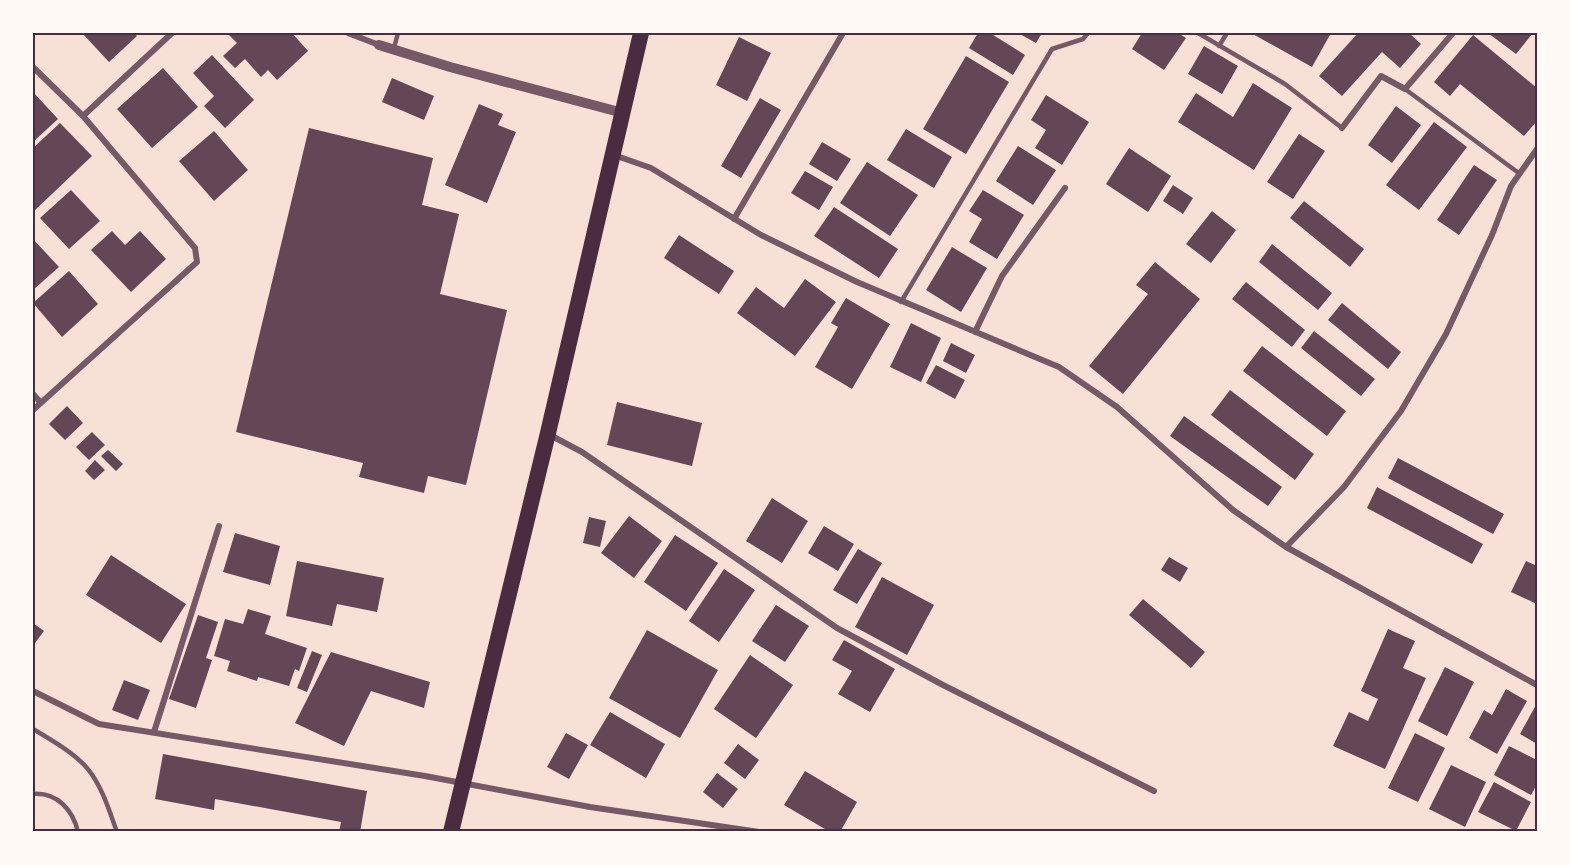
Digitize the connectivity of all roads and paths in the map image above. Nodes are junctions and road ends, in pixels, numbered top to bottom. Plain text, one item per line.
1 (172, 33) edge
2 (348, 33) edge
3 (398, 33) edge
4 (641, 33) edge
5 (843, 33) edge
6 (1088, 33) edge
7 (1198, 33) edge
8 (1227, 33) edge
9 (1454, 33) edge
10 (379, 45) joint
11 (1219, 46) junction
12 (394, 50) junction
13 (33, 67) edge
14 (1405, 89) junction
15 (623, 113) junction
16 (83, 116) junction
17 (1342, 128) joint
18 (1537, 149) edge
19 (614, 155) junction
20 (1520, 174) junction
21 (1065, 188) dead end
22 (734, 219) junction
23 (901, 302) junction
24 (975, 332) junction
25 (33, 394) edge
26 (41, 403) junction
27 (33, 410) edge
28 (548, 433) junction
29 (219, 526) dead end
30 (1286, 547) junction
31 (1537, 685) edge
32 (33, 691) edge
33 (33, 729) edge
34 (154, 732) junction
35 (463, 783) junction
36 (1154, 791) dead end
37 (33, 794) edge
38 (78, 832) edge
39 (117, 832) edge
40 (451, 832) edge
41 (759, 832) edge

1 - 16 street
2 - 10 street
3 - 12 lane
4 - 15 highway
5 - 22 street
6 - 23 lane
7 - 11 lane
8 - 11 lane
9 - 14 street
10 - 12 street
11 - 17 lane
12 - 15 street
13 - 16 street
14 - 17 street
14 - 20 lane
15 - 19 highway
16 - 26 street
18 - 20 street
19 - 22 street
19 - 28 highway
20 - 30 street
21 - 24 street
22 - 23 street
23 - 24 street
24 - 30 street
25 - 26 street
26 - 27 street
28 - 35 highway
28 - 36 street
29 - 34 street
30 - 31 street
32 - 34 street
33 - 39 lane
34 - 35 street
35 - 40 highway
35 - 41 street
37 - 38 lane

